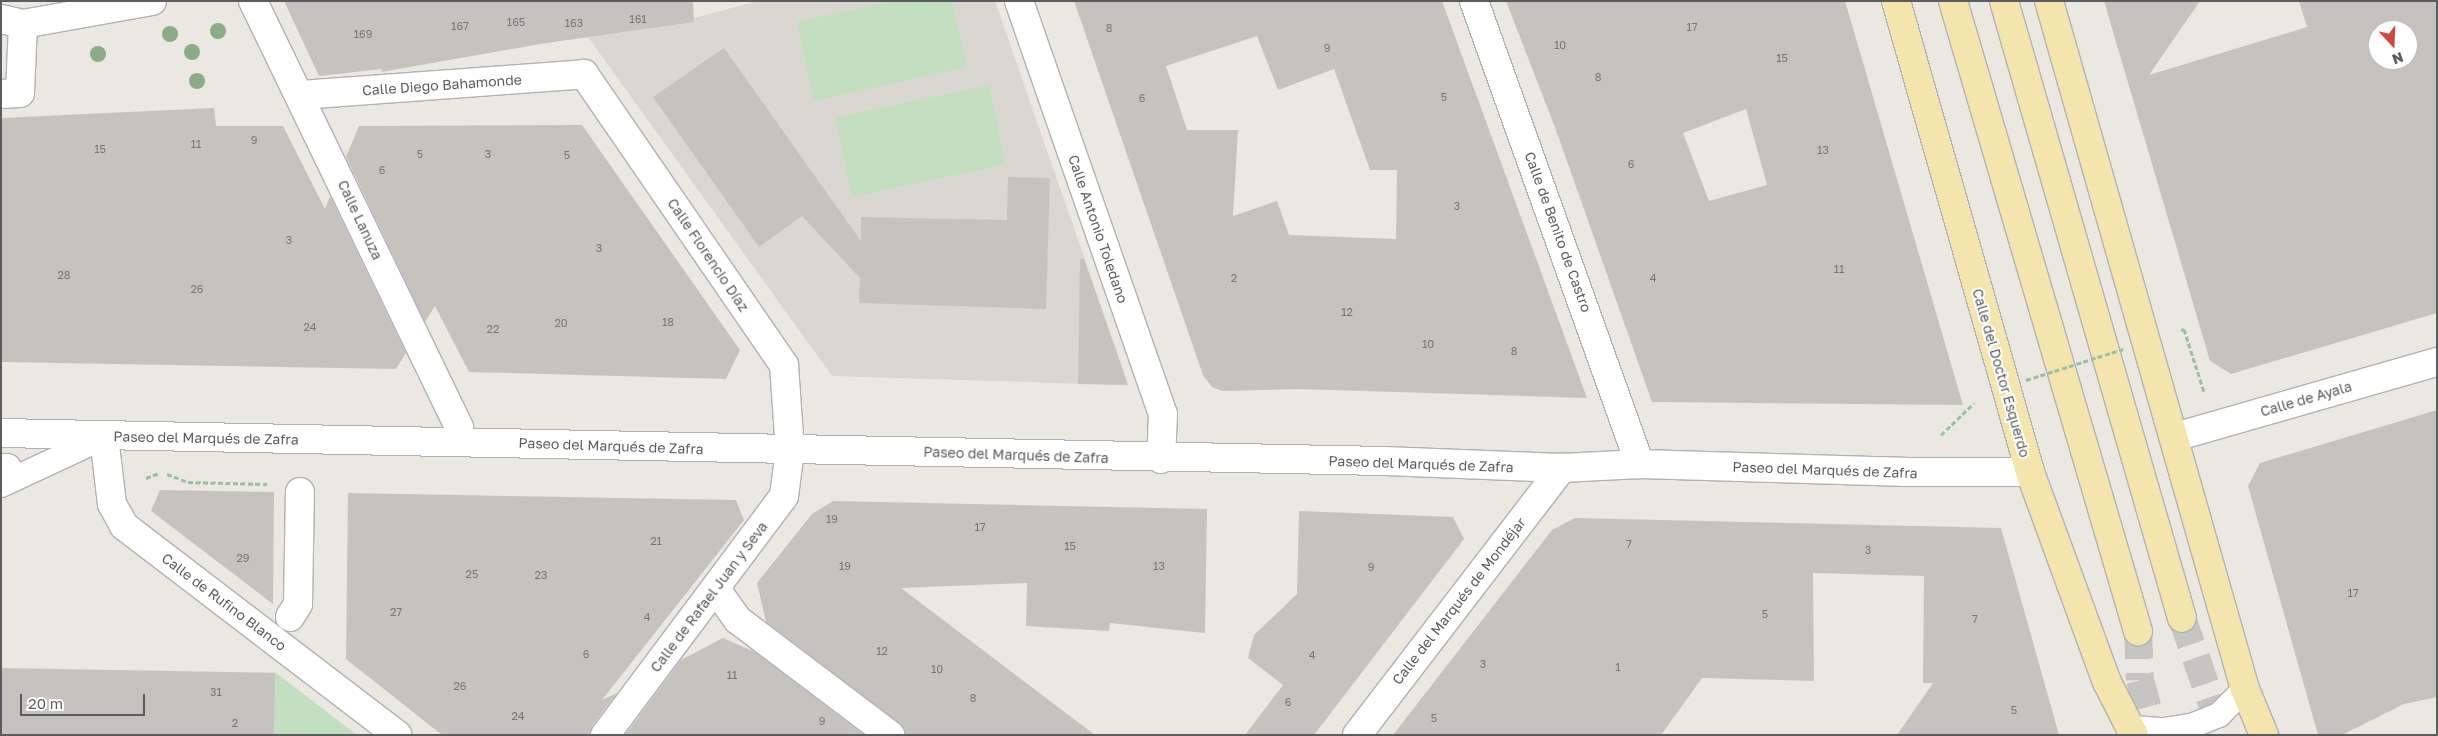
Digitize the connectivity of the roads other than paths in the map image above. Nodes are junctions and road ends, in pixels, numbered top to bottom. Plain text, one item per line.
1 (152, 1) edge
2 (253, 1) edge
3 (1019, 1) edge
4 (1474, 1) edge
5 (1896, 1) edge
6 (1953, 1) edge
7 (2004, 1) edge
8 (2049, 1) edge
9 (12, 22) edge
10 (584, 74) joint
11 (1, 94) edge
12 (301, 95) junction
13 (2437, 362) edge
14 (1, 433) edge
15 (104, 437) junction
16 (2175, 437) junction
17 (460, 442) junction
18 (790, 450) junction
19 (1161, 459) junction
20 (1640, 464) junction
21 (1562, 468) junction
22 (2030, 472) junction
23 (3, 474) edge
24 (300, 492) road end
25 (716, 589) junction
26 (290, 617) dead end
27 (2182, 618) tunnel mouth
28 (2138, 631) tunnel mouth
29 (2245, 689) junction
30 (2133, 732) edge
31 (397, 735) edge
32 (605, 735) edge
33 (890, 735) edge
34 (1357, 735) edge
35 (2264, 735) edge

1 - 9 street
2 - 12 street, Calle Lanuza
3 - 19 street, Calle Antonio Toledano
4 - 20 street, Calle de Benito de Castro
5 - 22 main road, Calle del Doctor Esquerdo
6 - 28 main road
7 - 27 main road
8 - 16 main road
9 - 11 street
10 - 12 street, Calle Diego Bahamonde
10 - 18 street, Calle Florencio Díaz
12 - 17 street, Calle Lanuza
13 - 16 street, Calle de Ayala
14 - 15 street, Paseo del Marqués de Zafra
15 - 17 street, Paseo del Marqués de Zafra
15 - 23 lane
15 - 31 street, Calle de Rufino Blanco
16 - 29 main road
17 - 18 street, Paseo del Marqués de Zafra
18 - 19 street, Paseo del Marqués de Zafra
18 - 25 street, Calle de Rafael Juan y Seva
19 - 21 street, Paseo del Marqués de Zafra
20 - 21 street, Paseo del Marqués de Zafra
20 - 22 street, Paseo del Marqués de Zafra
21 - 34 street, Calle del Marqués de Mondéjar
22 - 30 main road, Calle del Doctor Esquerdo
24 - 26 street
25 - 32 street, Calle de Rafael Juan y Seva
25 - 33 street
29 - 30 lane
29 - 35 main road

